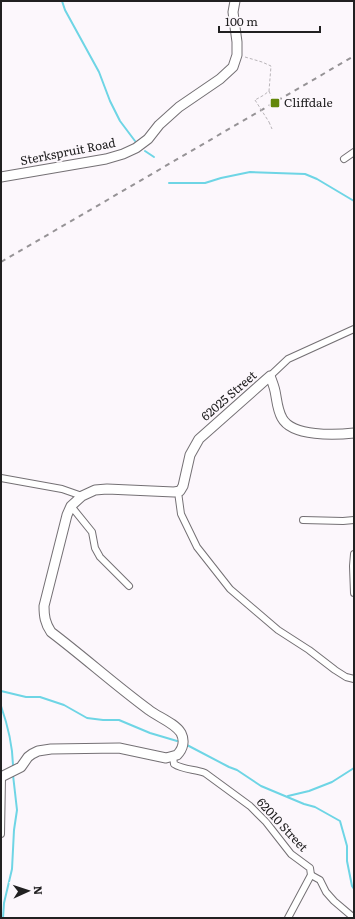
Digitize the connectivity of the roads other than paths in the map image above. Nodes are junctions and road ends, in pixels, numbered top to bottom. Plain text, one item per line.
1 (235, 1) edge
2 (354, 152) edge
3 (344, 159) dead end
4 (1, 177) edge
5 (354, 329) edge
6 (270, 376) junction
7 (354, 433) edge
8 (1, 478) edge
9 (178, 492) junction
10 (82, 496) junction
11 (71, 506) junction
12 (303, 520) dead end
13 (354, 520) edge
14 (354, 554) edge
15 (129, 586) dead end
16 (354, 593) edge
17 (354, 679) edge
18 (173, 757) junction
19 (1, 777) edge
20 (1, 834) edge
21 (311, 875) junction
22 (288, 918) edge
23 (354, 918) edge

1 - 4 street, Sterkspruit Road
2 - 3 street
5 - 6 street, 62025 Street
6 - 7 street, 62025 Street
6 - 9 street, 62025 Street
8 - 10 street
9 - 10 street
9 - 17 street
10 - 11 street
11 - 15 street
11 - 18 street
12 - 13 street
14 - 16 street
18 - 19 street
18 - 21 street, 62010 Street
19 - 20 street
21 - 22 street
21 - 23 street

